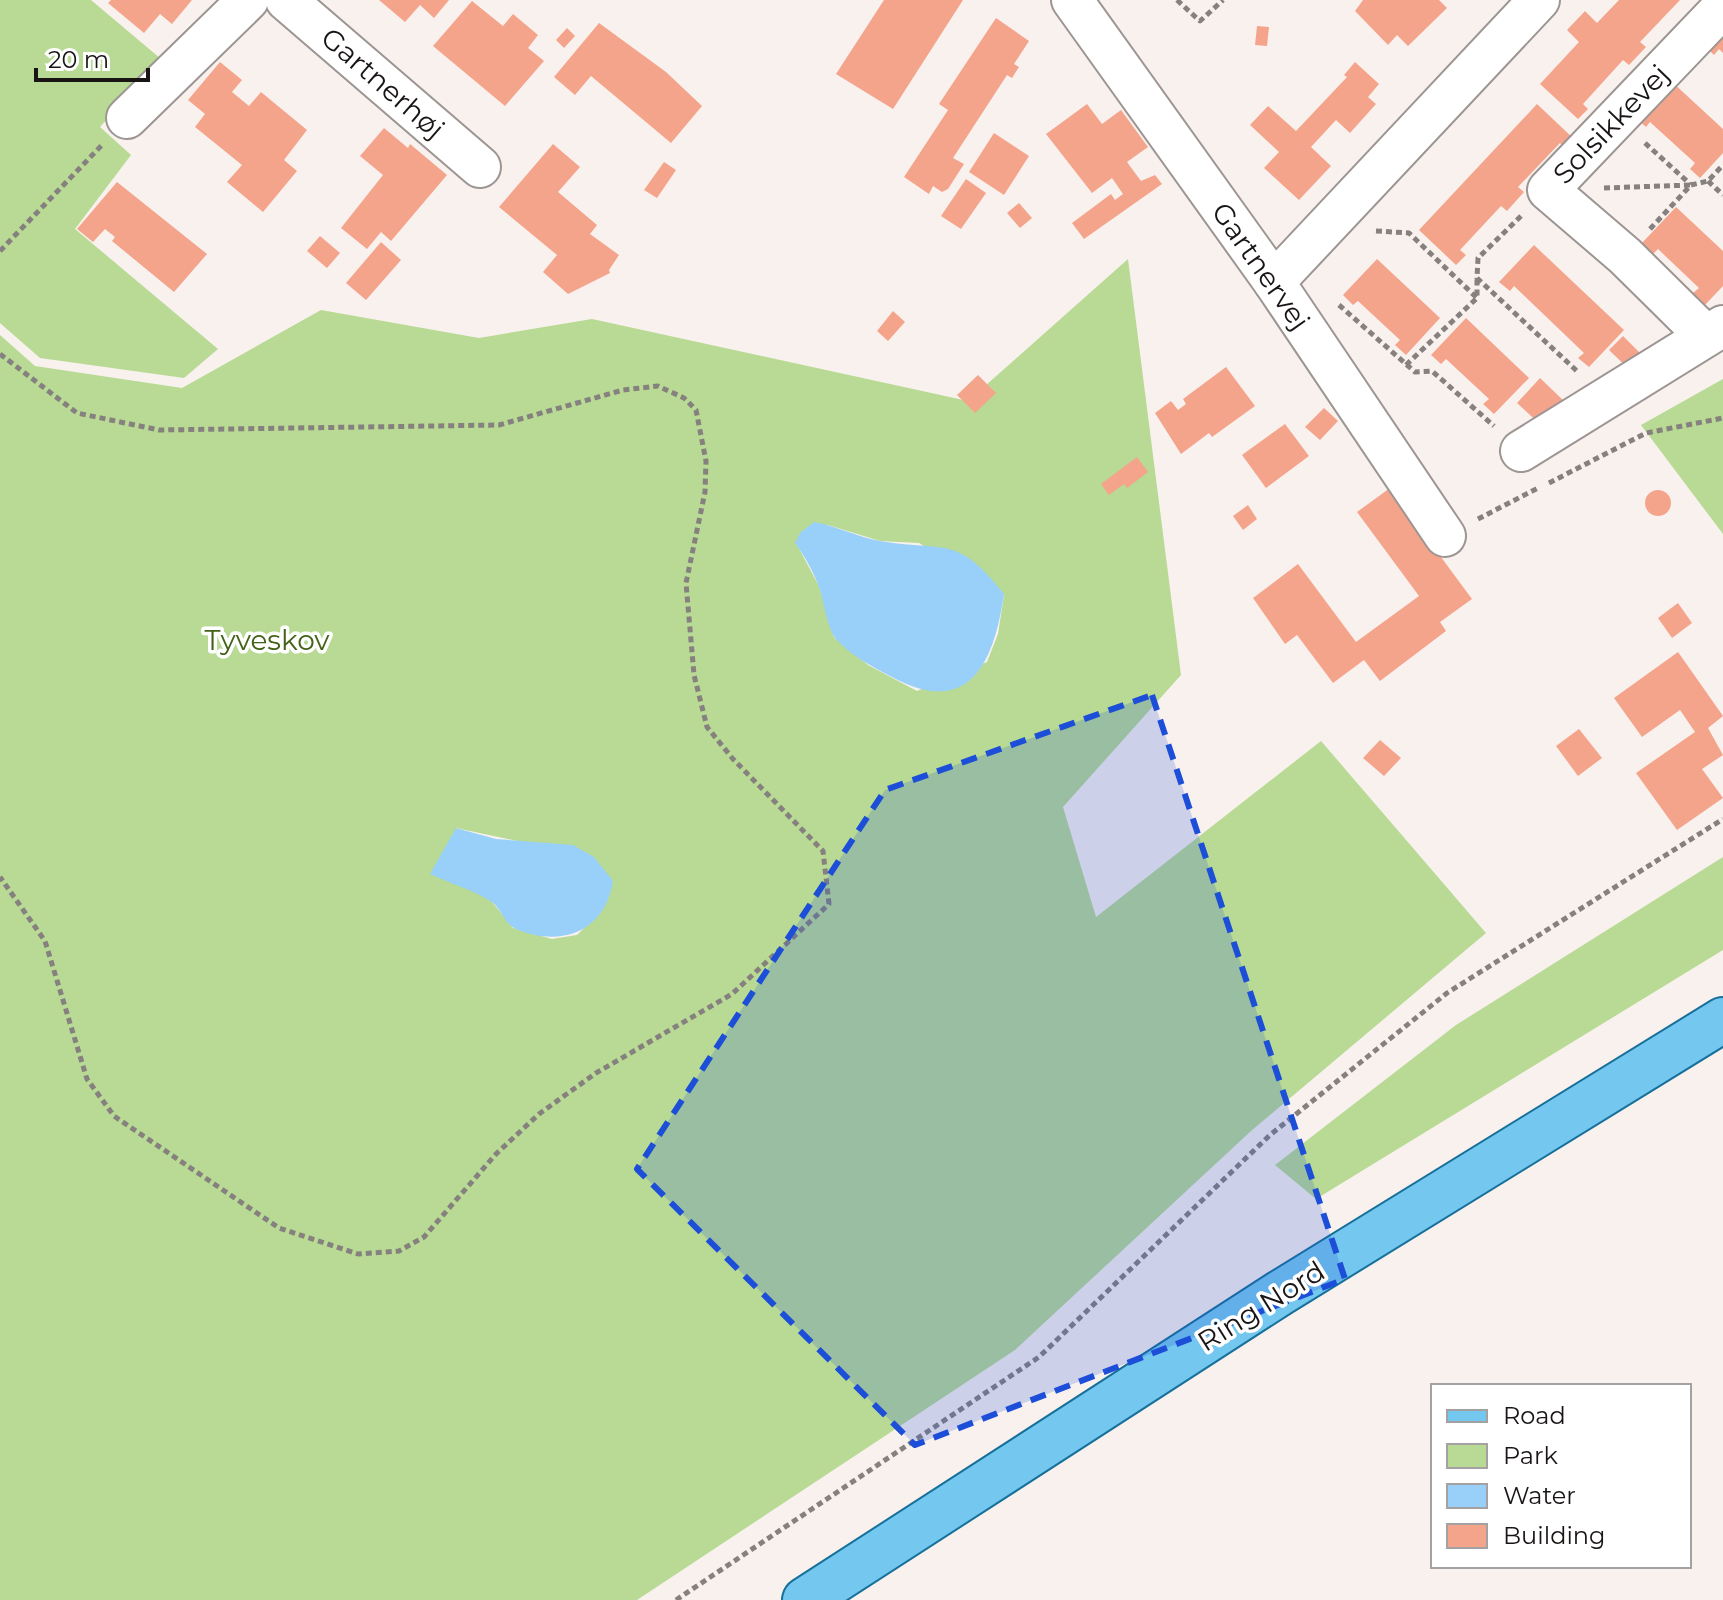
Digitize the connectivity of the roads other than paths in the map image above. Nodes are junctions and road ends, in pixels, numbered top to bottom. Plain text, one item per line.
1 (248, 0) edge
2 (286, 0) edge
3 (1072, 0) edge
4 (1532, 3) edge
5 (1723, 7) edge
6 (127, 118) road end
7 (480, 167) dead end
8 (1274, 282) junction
9 (1714, 331) edge
10 (1521, 451) road end
11 (1445, 536) road end
12 (1723, 1020) edge
13 (805, 1600) edge

1 - 6 street
2 - 7 street, Gartnerhøj
3 - 8 street, Gartnervej
4 - 8 street
5 - 9 street, Solsikkevej
8 - 11 street, Gartnervej
9 - 10 street, Solsikkevej
12 - 13 main road, Ring Nord

